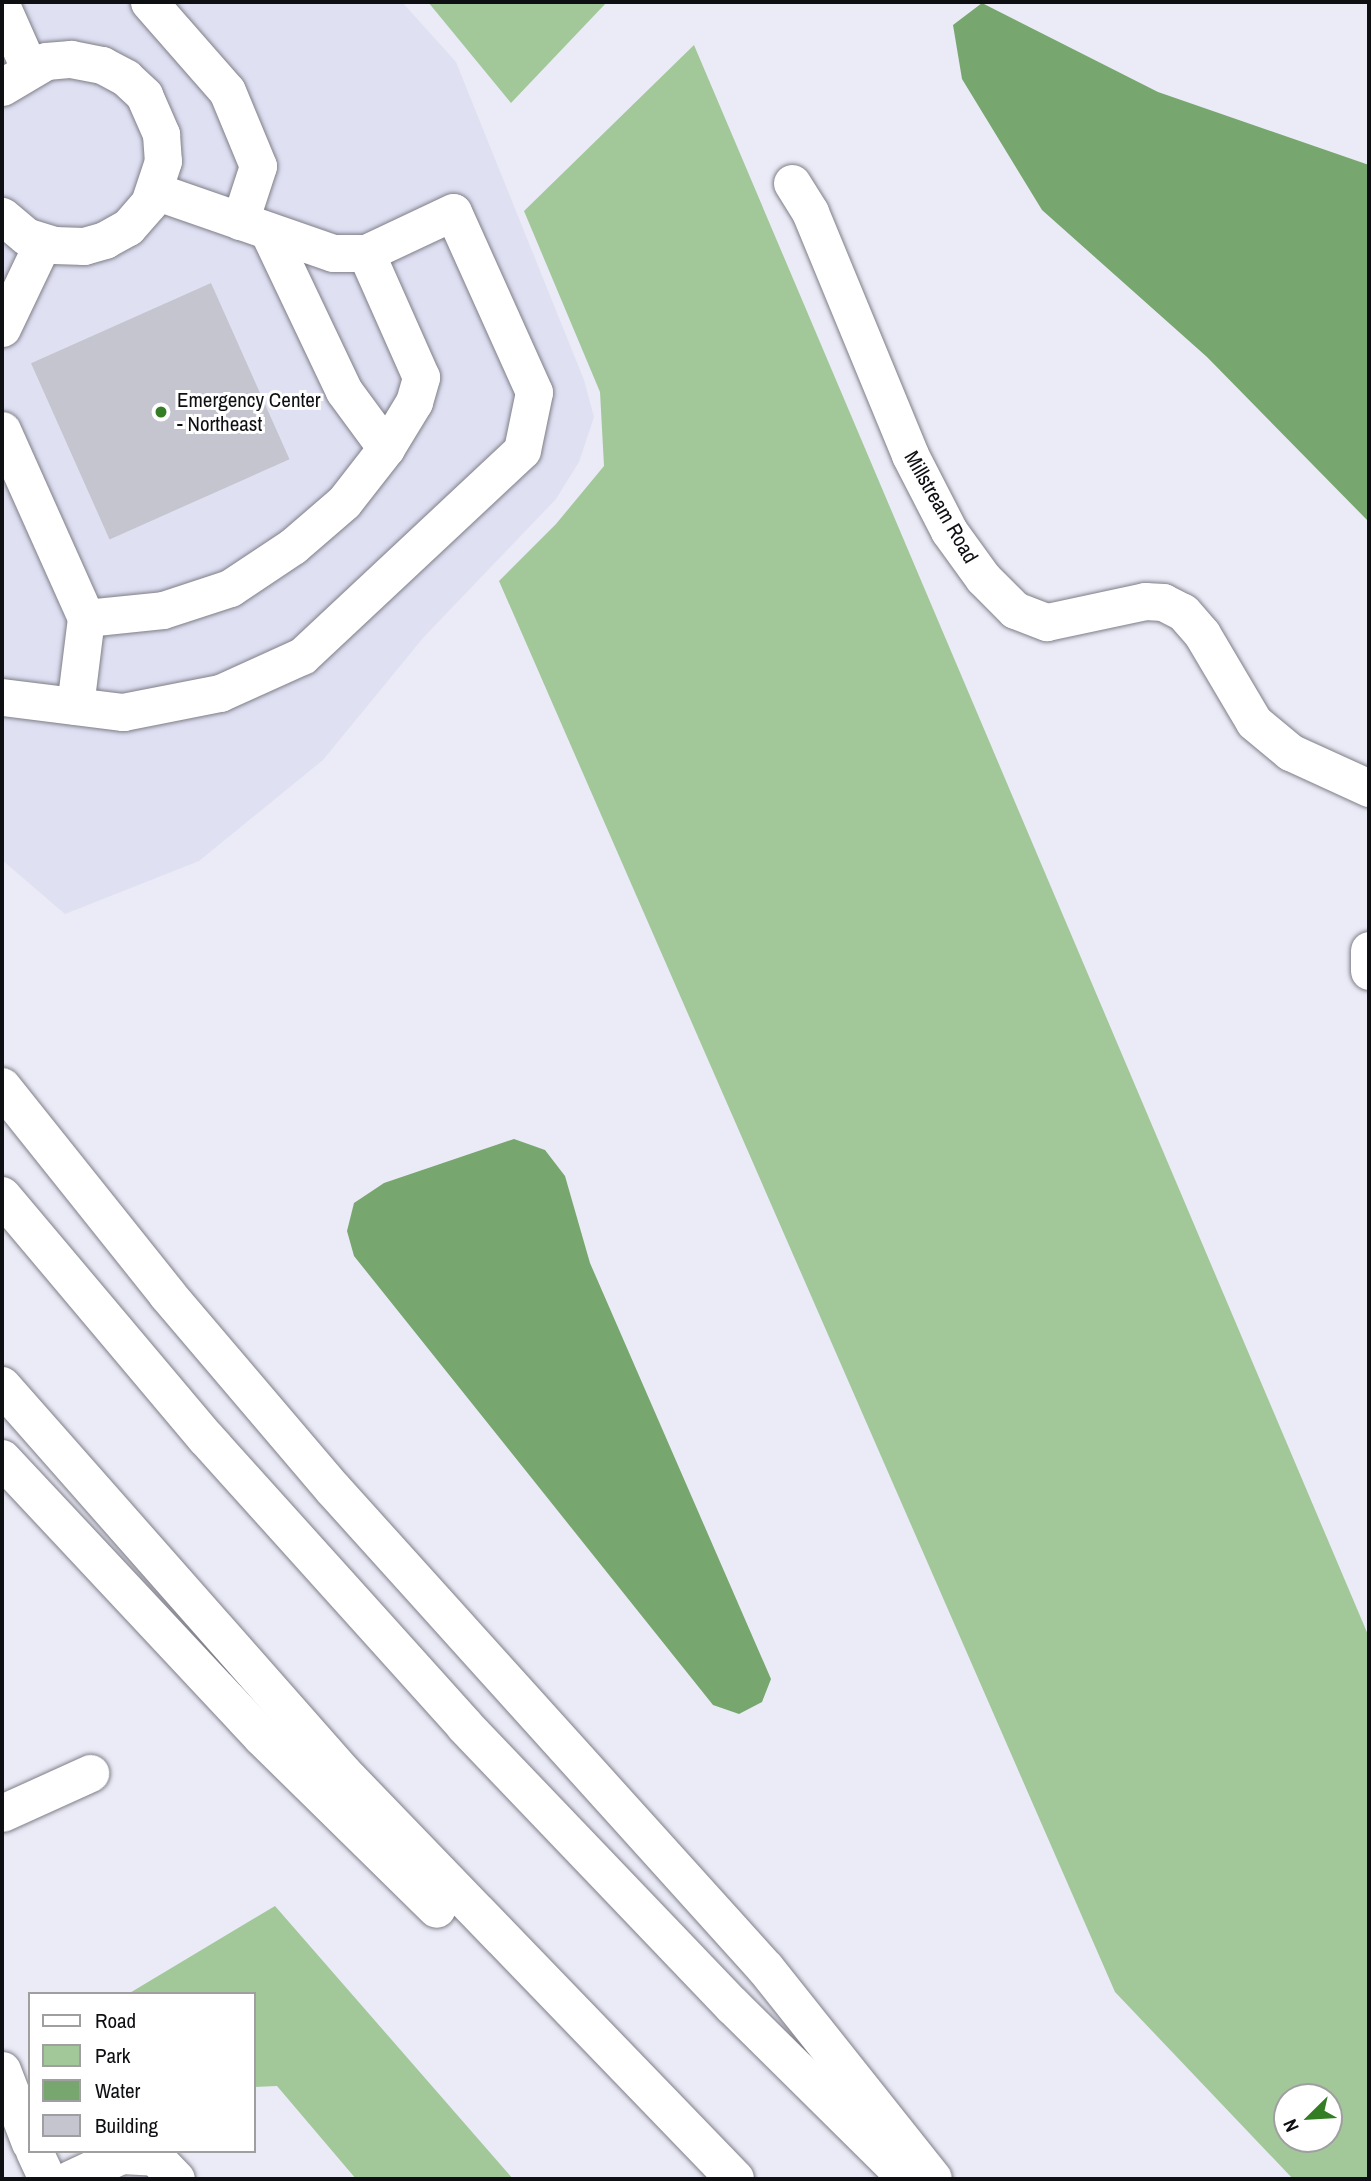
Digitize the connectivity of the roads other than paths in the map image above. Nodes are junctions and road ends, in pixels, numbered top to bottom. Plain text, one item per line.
1 (149, 2) edge
2 (2, 7) edge
3 (15, 78) edge
4 (792, 183) dead end
5 (155, 191) junction
6 (2, 216) edge
7 (254, 226) junction
8 (43, 242) junction
9 (366, 253) junction
10 (2, 328) edge
11 (2, 430) edge
12 (386, 448) junction
13 (86, 618) junction
14 (6, 689) edge
15 (75, 706) junction
16 (1369, 788) edge
17 (1369, 950) edge
18 (1369, 971) edge
19 (2, 1087) edge
20 (2, 1196) edge
21 (2, 1386) edge
22 (2, 1459) edge
23 (90, 1773) dead end
24 (2, 1814) edge
25 (2, 2070) edge
26 (28, 2138) edge
27 (704, 2149) junction
28 (35, 2153) edge
29 (47, 2179) edge
30 (69, 2179) edge
31 (176, 2179) edge
32 (734, 2179) edge
33 (908, 2179) edge
34 (933, 2179) edge

1 - 7 street
2 - 3 street
3 - 5 street
4 - 16 street, Millstream Road
5 - 7 street
5 - 8 street
6 - 8 street
7 - 9 street
7 - 12 street
8 - 10 street
9 - 12 street
9 - 15 street
11 - 13 street
12 - 13 street
13 - 15 street
14 - 15 street
17 - 18 street
19 - 34 highway
20 - 33 highway
21 - 27 highway
22 - 27 highway
23 - 24 street
25 - 26 street
27 - 32 highway
28 - 29 street
30 - 31 street

